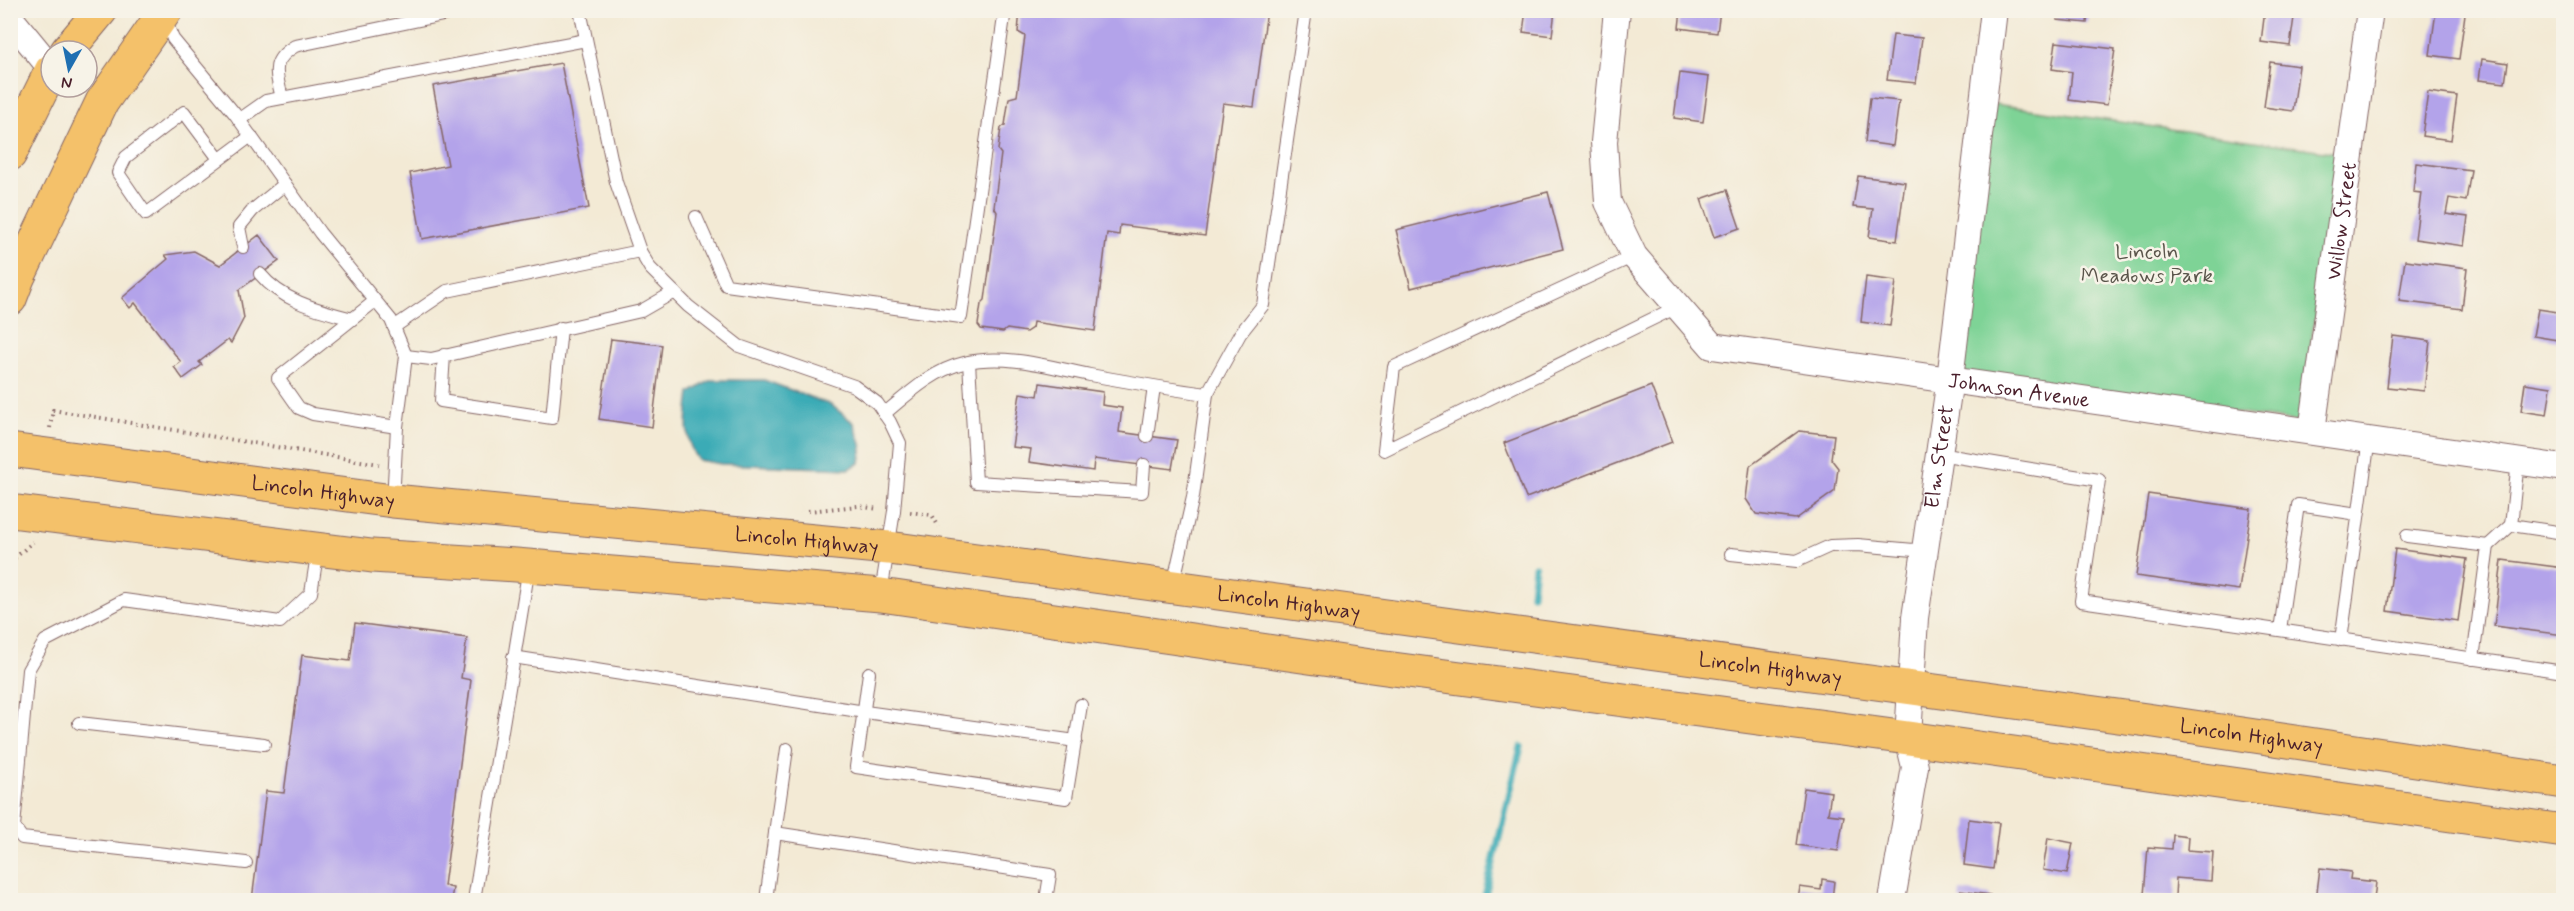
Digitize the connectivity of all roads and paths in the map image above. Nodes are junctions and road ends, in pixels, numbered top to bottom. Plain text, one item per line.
1 (101, 10) edge
2 (467, 10) edge
3 (580, 10) edge
4 (1005, 10) edge
5 (1306, 10) edge
6 (1617, 10) edge
7 (1994, 10) edge
8 (2370, 10) edge
9 (163, 12) edge
10 (10, 18) edge
11 (77, 39) edge
12 (586, 40) junction
13 (39, 54) edge
14 (39, 94) edge
15 (282, 98) junction
16 (239, 120) junction
17 (250, 136) junction
18 (10, 154) edge
19 (219, 159) junction
20 (285, 184) junction
21 (696, 217) dead end
22 (243, 247) dead end
23 (640, 251) junction
24 (1634, 256) junction
25 (260, 274) dead end
26 (674, 292) junction
27 (10, 299) edge
28 (375, 301) junction
29 (1679, 306) junction
30 (352, 319) junction
31 (394, 327) junction
32 (561, 328) junction
33 (444, 355) junction
34 (406, 356) junction
35 (969, 362) junction
36 (1950, 379) junction
37 (1154, 387) junction
38 (1207, 394) junction
39 (884, 414) junction
40 (397, 427) junction
41 (2312, 431) junction
42 (1147, 436) dead end
43 (2369, 439) junction
44 (10, 450) edge
45 (1940, 454) junction
46 (2518, 461) junction
47 (1144, 465) dead end
48 (2564, 468) edge
49 (393, 501) junction
50 (10, 511) edge
51 (2358, 514) junction
52 (2511, 525) junction
53 (2564, 533) edge
54 (35, 534) dead end
55 (2407, 536) dead end
56 (2488, 546) junction
57 (318, 548) junction
58 (889, 548) junction
59 (1925, 552) junction
60 (1731, 554) dead end
61 (10, 562) edge
62 (529, 566) junction
63 (1173, 585) junction
64 (881, 595) junction
65 (2280, 630) junction
66 (2341, 640) junction
67 (513, 657) junction
68 (2473, 659) junction
69 (2564, 672) edge
70 (869, 673) dead end
71 (1911, 687) junction
72 (1081, 705) dead end
73 (865, 712) junction
74 (79, 723) dead end
75 (1908, 738) junction
76 (1076, 741) junction
77 (264, 744) dead end
78 (787, 749) dead end
79 (2564, 782) edge
80 (2564, 831) edge
81 (775, 833) junction
82 (246, 863) dead end
83 (474, 900) edge
84 (766, 900) edge
85 (1046, 900) edge
86 (1892, 900) edge

1 - 11 main road
2 - 15 lane
3 - 12 lane
4 - 21 lane
5 - 38 lane
6 - 24 street, Johnson Avenue
7 - 36 street, Elm Street
8 - 41 street, Willow Street
9 - 16 lane
9 - 27 main road
10 - 13 street
12 - 15 lane
12 - 23 lane
14 - 18 main road
15 - 16 lane
16 - 17 lane
17 - 19 lane
17 - 20 lane
19 - 19 lane
20 - 22 lane
20 - 28 lane
23 - 26 lane
23 - 31 lane
24 - 29 street, Johnson Avenue
24 - 29 lane
25 - 30 lane
26 - 32 lane
26 - 39 lane
28 - 30 lane
28 - 31 lane
29 - 36 street, Johnson Avenue
30 - 40 lane
31 - 34 lane
32 - 33 lane
32 - 33 lane
33 - 34 lane
34 - 40 lane
35 - 37 lane
35 - 39 lane
35 - 47 lane
36 - 41 street, Johnson Avenue
36 - 45 street, Elm Street
37 - 38 lane
37 - 42 lane
38 - 63 lane
39 - 58 lane
40 - 49 lane
41 - 43 street, Johnson Avenue
43 - 46 street, Johnson Avenue
43 - 51 lane
44 - 49 main road, Lincoln Highway
45 - 59 street, Elm Street
45 - 65 lane
46 - 48 street, Johnson Avenue
46 - 52 lane
49 - 58 main road, Lincoln Highway
50 - 57 main road
51 - 65 lane
51 - 66 lane
52 - 53 lane
52 - 56 lane
54 - 61 path
55 - 56 lane
56 - 68 lane
57 - 62 main road
57 - 82 lane
58 - 63 main road, Lincoln Highway
58 - 64 lane
59 - 60 lane
59 - 71 street, Elm Street
62 - 64 main road
62 - 67 lane
63 - 71 main road, Lincoln Highway
64 - 75 main road
65 - 66 lane
66 - 68 lane
67 - 73 lane
67 - 83 lane
68 - 69 lane
70 - 73 lane
71 - 75 street, Elm Street
71 - 79 main road, Lincoln Highway
72 - 76 lane
73 - 76 lane
73 - 76 lane
74 - 77 lane
75 - 80 main road
75 - 86 street, Elm Street
78 - 81 lane
81 - 84 lane
81 - 85 lane

